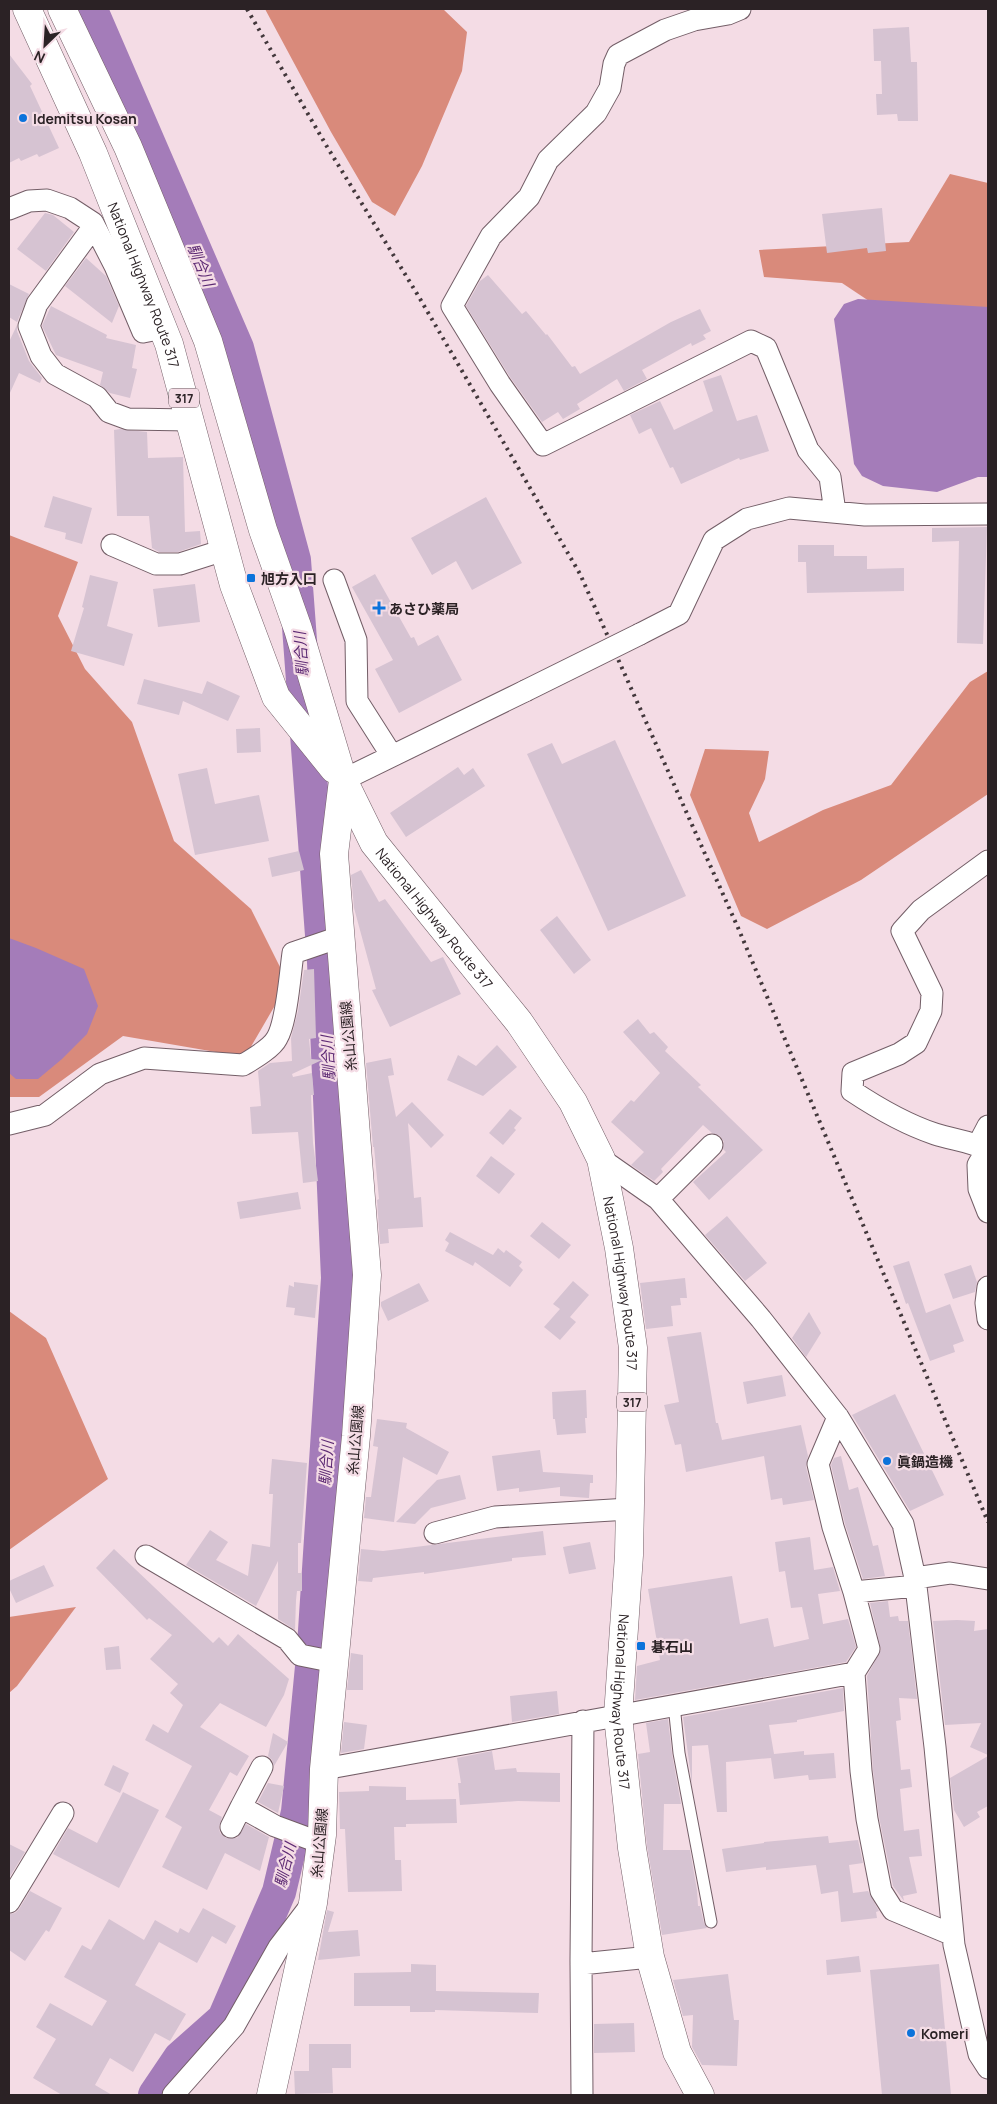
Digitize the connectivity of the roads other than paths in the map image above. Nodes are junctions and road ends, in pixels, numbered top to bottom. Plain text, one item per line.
1 (27, 9) edge
2 (62, 9) edge
3 (740, 9) edge
4 (9, 208) edge
5 (94, 226) junction
6 (163, 328) junction
7 (190, 420) junction
8 (835, 512) junction
9 (988, 514) edge
10 (112, 546) dead end
11 (224, 550) junction
12 (334, 580) dead end
13 (392, 756) junction
14 (343, 780) junction
15 (988, 860) edge
16 (340, 937) junction
17 (9, 1124) edge
18 (988, 1126) edge
19 (712, 1145) dead end
20 (978, 1145) junction
21 (601, 1159) junction
22 (658, 1200) junction
23 (988, 1212) edge
24 (988, 1287) edge
25 (988, 1319) edge
26 (838, 1417) junction
27 (630, 1510) junction
28 (435, 1533) dead end
29 (146, 1556) dead end
30 (988, 1579) edge
31 (915, 1582) junction
32 (854, 1592) junction
33 (335, 1662) junction
34 (854, 1673) junction
35 (674, 1705) junction
36 (618, 1716) junction
37 (583, 1722) junction
38 (262, 1767) dead end
39 (324, 1769) junction
40 (242, 1807) junction
41 (63, 1813) dead end
42 (231, 1827) dead end
43 (321, 1843) junction
44 (9, 1902) edge
45 (313, 1903) junction
46 (711, 1922) dead end
47 (953, 1935) junction
48 (650, 1957) junction
49 (581, 1964) junction
50 (988, 2068) edge
51 (173, 2095) edge
52 (271, 2095) edge
53 (582, 2095) edge
54 (700, 2095) edge

1 - 6 main road, National Highway Route 317 / 317
2 - 14 main road, National Highway Route 317 / 317
3 - 8 street
4 - 5 street
5 - 6 street
5 - 7 street
6 - 7 main road, National Highway Route 317 / 317
7 - 11 main road, National Highway Route 317 / 317
8 - 9 street
8 - 13 street, bridge
10 - 11 street
11 - 14 main road, National Highway Route 317 / 317
12 - 13 street
13 - 14 street
14 - 16 main road, 糸山公園線
14 - 21 main road, National Highway Route 317 / 317
15 - 20 street
16 - 17 street
16 - 33 main road, 糸山公園線
18 - 20 street
19 - 22 street
20 - 23 street
21 - 22 street
21 - 27 main road, National Highway Route 317 / 317
22 - 26 street
24 - 25 street
26 - 31 street
26 - 32 street
27 - 28 street
27 - 36 main road, National Highway Route 317 / 317
29 - 33 street
30 - 31 street
31 - 32 street
31 - 47 street
32 - 34 street
33 - 39 main road, 糸山公園線
34 - 35 street
34 - 47 street
35 - 36 street
35 - 46 lane
36 - 37 street
36 - 48 main road, National Highway Route 317 / 317
37 - 39 street
37 - 49 street
38 - 40 street
39 - 43 main road, 糸山公園線
40 - 42 street
40 - 43 street
41 - 44 street
43 - 45 main road, 糸山公園線
45 - 51 street
45 - 52 main road, 糸山公園線
47 - 50 street
48 - 49 street
48 - 54 main road, National Highway Route 317 / 317
49 - 53 street

